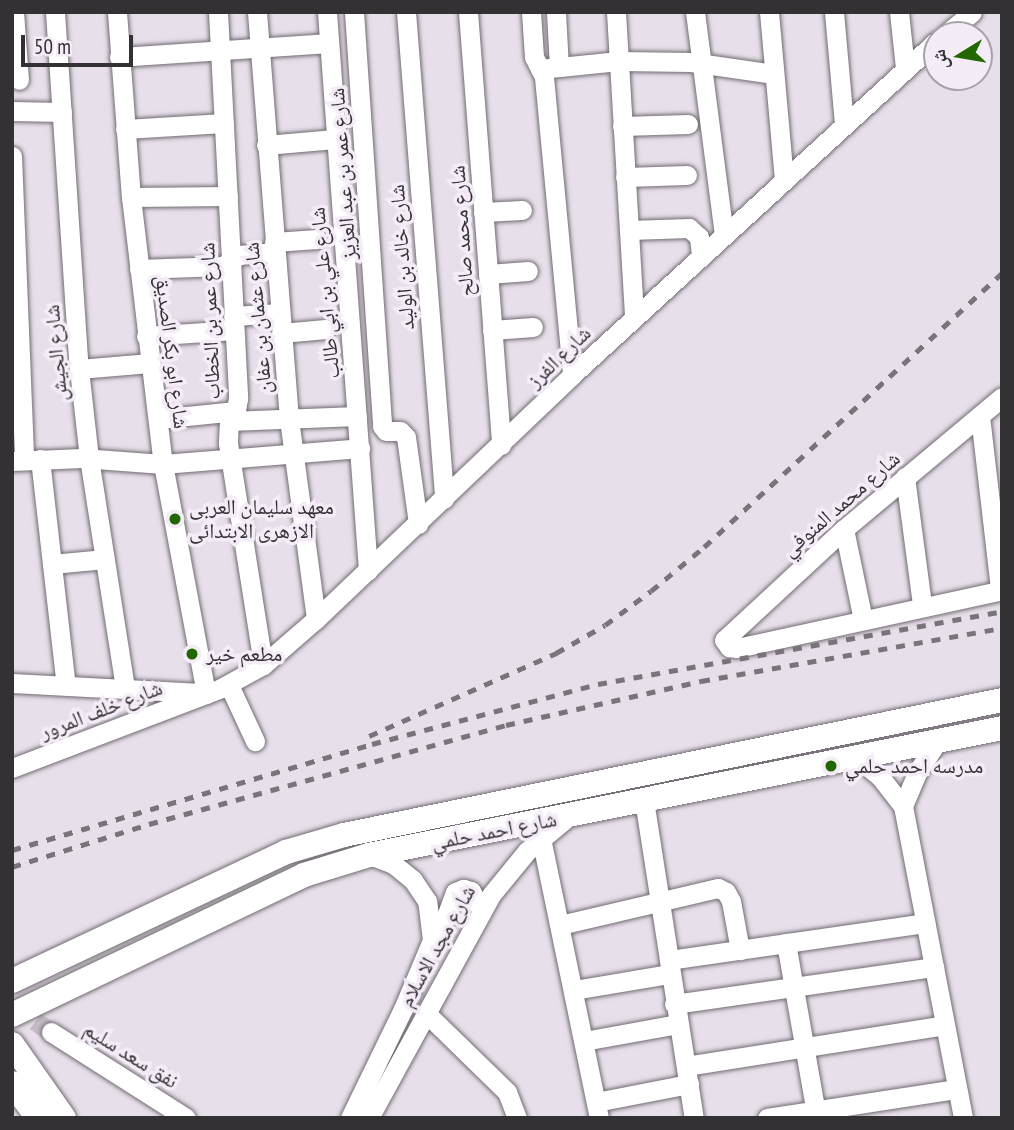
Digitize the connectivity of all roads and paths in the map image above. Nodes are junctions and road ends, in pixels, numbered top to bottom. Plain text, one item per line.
1 (14, 12) edge
2 (55, 12) edge
3 (117, 12) edge
4 (218, 12) edge
5 (257, 12) edge
6 (327, 12) edge
7 (354, 12) edge
8 (407, 12) edge
9 (468, 12) edge
10 (531, 12) edge
11 (556, 12) edge
12 (616, 12) edge
13 (695, 12) edge
14 (769, 12) edge
15 (834, 12) edge
16 (900, 12) edge
17 (328, 43) junction
18 (260, 48) junction
19 (221, 50) junction
20 (923, 53) edge
21 (119, 57) junction
22 (619, 61) junction
23 (700, 63) junction
24 (550, 68) junction
25 (905, 68) junction
26 (774, 74) junction
27 (19, 80) dead end
28 (12, 111) edge
29 (62, 112) junction
30 (225, 123) junction
31 (688, 124) dead end
32 (844, 124) junction
33 (622, 126) junction
34 (125, 129) junction
35 (335, 139) junction
36 (266, 145) junction
37 (12, 156) edge
38 (687, 175) dead end
39 (625, 177) junction
40 (784, 179) junction
41 (228, 196) junction
42 (131, 197) junction
43 (522, 210) dead end
44 (483, 212) junction
45 (629, 230) junction
46 (724, 235) junction
47 (317, 239) dead end
48 (275, 247) junction
49 (14, 253) edge
50 (701, 255) junction
51 (231, 261) junction
52 (138, 269) junction
53 (528, 271) dead end
54 (488, 274) junction
55 (634, 317) junction
56 (234, 323) junction
57 (281, 323) junction
58 (533, 327) dead end
59 (326, 329) dead end
60 (492, 330) junction
61 (146, 336) junction
62 (150, 363) junction
63 (79, 369) junction
64 (572, 375) junction
65 (1002, 397) edge
66 (233, 416) junction
67 (358, 416) junction
68 (980, 416) junction
69 (158, 418) junction
70 (289, 419) junction
71 (501, 445) junction
72 (360, 448) junction
73 (293, 453) junction
74 (89, 458) junction
75 (231, 458) junction
76 (25, 460) edge
77 (163, 464) junction
78 (905, 477) junction
79 (444, 499) junction
80 (418, 524) junction
81 (844, 529) junction
82 (105, 559) junction
83 (52, 564) junction
84 (368, 570) junction
85 (1001, 590) edge
86 (922, 606) junction
87 (316, 619) junction
88 (863, 620) junction
89 (263, 666) junction
90 (12, 683) edge
91 (229, 685) junction
92 (66, 686) junction
93 (125, 688) junction
94 (205, 694) junction
95 (1002, 701) edge
96 (1002, 728) edge
97 (939, 739) junction
98 (255, 741) dead end
99 (853, 755) junction
100 (12, 768) edge
101 (644, 800) junction
102 (903, 806) junction
103 (569, 816) junction
104 (541, 838) junction
105 (369, 855) junction
106 (658, 901) junction
107 (481, 910) junction
108 (925, 923) junction
109 (560, 925) junction
110 (432, 940) junction
111 (786, 943) junction
112 (740, 950) junction
113 (670, 967) junction
114 (934, 967) junction
115 (12, 981) edge
116 (793, 987) junction
117 (574, 990) junction
118 (426, 1013) junction
119 (676, 1014) junction
120 (12, 1015) edge
121 (945, 1025) junction
122 (51, 1032) tunnel mouth
123 (584, 1041) junction
124 (12, 1044) edge
125 (804, 1046) junction
126 (687, 1075) junction
127 (12, 1083) edge
128 (957, 1089) junction
129 (598, 1110) edge
130 (816, 1114) edge
131 (38, 1118) edge
132 (64, 1118) edge
133 (186, 1118) edge
134 (349, 1118) edge
135 (369, 1118) edge
136 (517, 1118) edge
137 (694, 1118) edge
138 (767, 1118) edge
139 (963, 1118) edge

1 - 27 street
2 - 29 street, شارع الجيش
3 - 21 street, شارع ابو بكر الصديق
4 - 19 street, شارع عمر بن الخطاب
5 - 18 street, شارع عثمان بن عفان
6 - 17 street, شارع علي بن ابي طالب
7 - 80 street, شارع عمر بن عبد العزيز
8 - 79 street, شارع خالد بن الوليد
9 - 44 street, شارع محمد صالح
10 - 24 street
11 - 24 street
12 - 22 street
13 - 23 street
14 - 26 street
15 - 32 street
16 - 25 street
17 - 18 street
17 - 35 street, شارع علي بن ابي طالب
18 - 19 street
18 - 36 street, شارع عثمان بن عفان
19 - 21 street
19 - 30 street, شارع عمر بن الخطاب
20 - 25 street, شارع الفرز
21 - 34 street, شارع ابو بكر الصديق
22 - 23 street
22 - 24 street
22 - 33 street
23 - 26 street
23 - 46 street
24 - 64 street
25 - 32 street, شارع الفرز
26 - 40 street
28 - 29 street
29 - 63 street, شارع الجيش
30 - 34 street
30 - 41 street, شارع عمر بن الخطاب
31 - 33 street
32 - 40 street, شارع الفرز
33 - 39 street
34 - 42 street, شارع ابو بكر الصديق
35 - 36 street
35 - 67 street, شارع علي بن ابي طالب
36 - 48 street, شارع عثمان بن عفان
37 - 49 street
38 - 39 street
39 - 45 street
40 - 46 street, شارع الفرز
41 - 42 street
41 - 51 street, شارع عمر بن الخطاب
42 - 52 street, شارع ابو بكر الصديق
43 - 44 street
44 - 54 street, شارع محمد صالح
45 - 50 street
45 - 55 street
46 - 50 street, شارع الفرز
47 - 48 street
48 - 51 street
48 - 57 street, شارع عثمان بن عفان
49 - 76 street
50 - 55 street, شارع الفرز
51 - 52 street
51 - 56 street, شارع عمر بن الخطاب
52 - 61 street, شارع ابو بكر الصديق
53 - 54 street
54 - 60 street, شارع محمد صالح
55 - 64 street, شارع الفرز
56 - 57 street
56 - 61 street
56 - 66 street, شارع عمر بن الخطاب
57 - 59 street
57 - 70 street, شارع عثمان بن عفان
58 - 60 street
60 - 71 street, شارع محمد صالح
61 - 62 street, شارع ابو بكر الصديق
62 - 63 street
62 - 69 street, شارع ابو بكر الصديق
63 - 74 street, شارع الجيش
64 - 71 street, شارع الفرز
65 - 68 street, شارع محمد المنوفي
66 - 69 street
66 - 70 street
66 - 75 street, شارع عمر بن الخطاب
67 - 70 street
67 - 72 street, شارع علي بن ابي طالب
68 - 78 street, شارع محمد المنوفي
68 - 85 street
69 - 77 street, شارع ابو بكر الصديق
70 - 73 street, شارع عثمان بن عفان
71 - 79 street, شارع الفرز
72 - 73 street
72 - 84 street, شارع علي بن ابي طالب
73 - 75 street
73 - 87 street, شارع عثمان بن عفان
74 - 76 street
74 - 77 street
74 - 82 street, شارع الجيش
75 - 77 street
75 - 89 street, شارع عمر بن الخطاب
76 - 83 street
77 - 94 street, شارع ابو بكر الصديق
78 - 81 street, شارع محمد المنوفي
78 - 86 street
79 - 80 street, شارع الفرز
80 - 84 street, شارع الفرز
81 - 88 street
81 - 88 street, شارع محمد المنوفي
82 - 83 street
82 - 93 street, شارع الجيش
83 - 92 street
84 - 87 street, شارع الفرز
85 - 86 street
86 - 88 street
87 - 89 street, شارع الفرز
89 - 91 street, شارع الفرز
90 - 92 street
91 - 94 street, شارع الفرز
91 - 98 street
92 - 93 street
93 - 94 street
94 - 100 street, شارع خلف المرور
95 - 115 main road, شارع احمد حلمي
96 - 97 main road, شارع احمد حلمي
97 - 99 main road, شارع احمد حلمي
97 - 102 street
99 - 101 main road, شارع احمد حلمي
99 - 102 street
101 - 103 main road, شارع احمد حلمي
101 - 106 street
102 - 108 street
103 - 104 street, شارع مجد الاسلام
103 - 105 main road, شارع احمد حلمي
104 - 107 street, شارع مجد الاسلام
104 - 109 street
105 - 110 street, شارع مجد الاسلام
105 - 120 main road, شارع احمد حلمي
106 - 109 street
106 - 112 street
106 - 113 street
107 - 110 street
107 - 118 street, شارع مجد الاسلام
108 - 111 street
108 - 114 street
109 - 117 street
110 - 134 street, شارع مجد الاسلام
111 - 112 street
111 - 116 street
112 - 113 street
113 - 117 street
113 - 119 street
114 - 116 street
114 - 121 street
116 - 119 street
116 - 125 street
117 - 123 street
118 - 135 street, شارع مجد الاسلام
118 - 136 street
119 - 123 street
119 - 126 street
121 - 125 street
121 - 128 street
122 - 133 street, نفق سعد سليم
123 - 129 street
124 - 132 main road
125 - 126 street
125 - 130 street
126 - 129 street
126 - 137 street
127 - 131 main road
128 - 130 street
128 - 139 street
130 - 138 street

